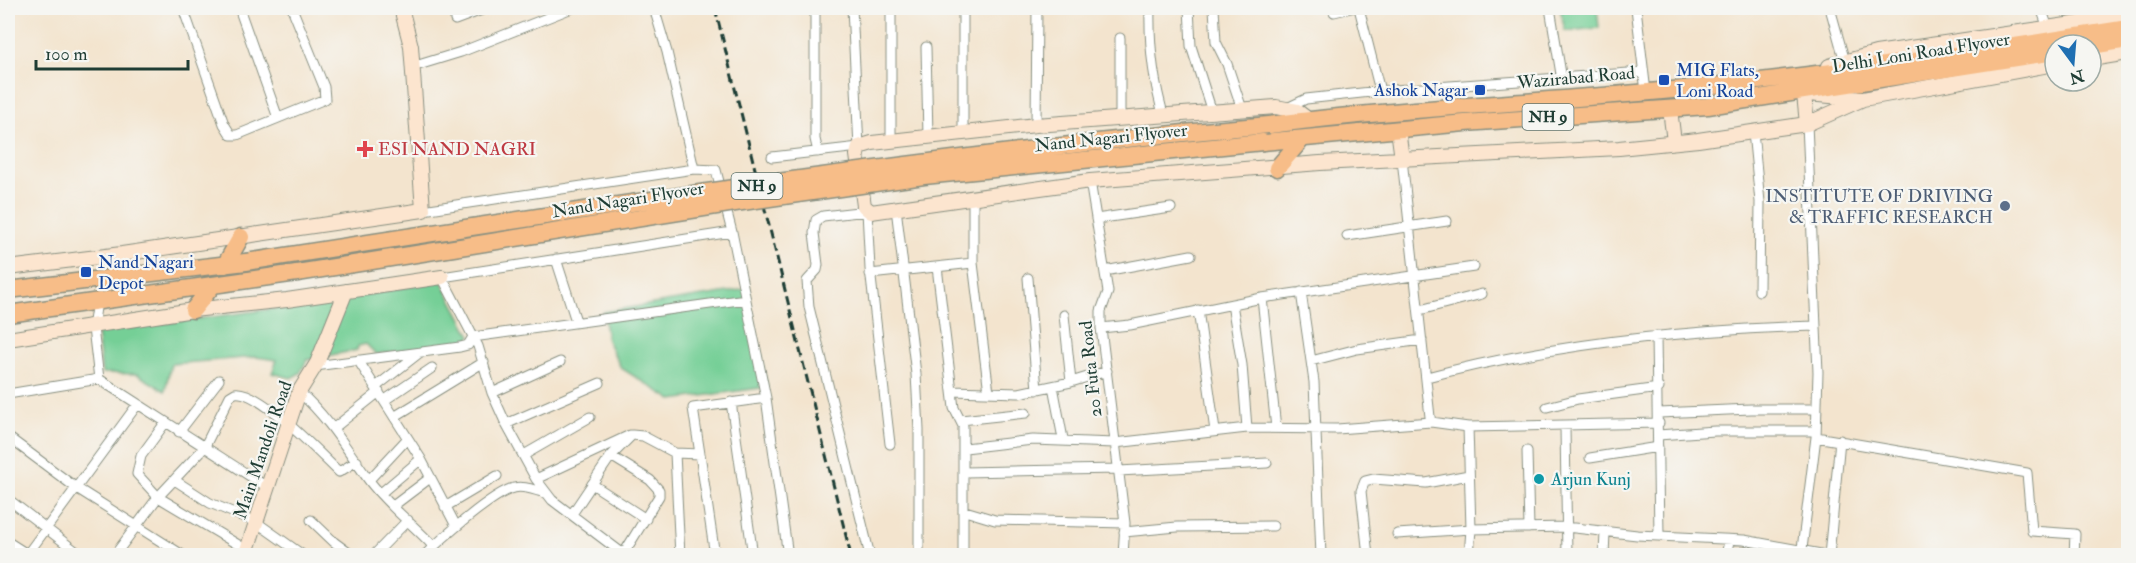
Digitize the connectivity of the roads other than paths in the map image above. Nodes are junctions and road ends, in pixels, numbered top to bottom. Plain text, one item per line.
1 (194, 8) edge
2 (238, 8) edge
3 (292, 8) edge
4 (401, 8) edge
5 (488, 8) edge
6 (572, 8) edge
7 (654, 8) edge
8 (815, 8) edge
9 (852, 8) edge
10 (891, 8) edge
11 (963, 8) edge
12 (1036, 8) edge
13 (1150, 8) edge
14 (1189, 8) edge
15 (1202, 8) edge
16 (1351, 8) edge
17 (1359, 8) edge
18 (1550, 8) edge
19 (1636, 8) edge
20 (1830, 8) edge
21 (2041, 8) edge
22 (183, 9) edge
23 (1214, 9) edge
24 (1334, 12) dead end
25 (2128, 16) edge
26 (455, 20) dead end
27 (2048, 28) junction
28 (2128, 28) edge
29 (1120, 38) dead end
30 (2128, 40) edge
31 (2103, 44) edge
32 (926, 47) dead end
33 (2043, 53) edge
34 (2128, 54) edge
35 (2103, 57) edge
36 (2043, 66) edge
37 (412, 67) junction
38 (1856, 71) junction
39 (1643, 72) junction
40 (1563, 80) junction
41 (1796, 88) junction
42 (1380, 91) junction
43 (1646, 92) junction
44 (1863, 99) junction
45 (1287, 108) junction
46 (1242, 109) junction
47 (1670, 109) junction
48 (1212, 112) junction
49 (1164, 117) junction
50 (278, 118) junction
51 (1120, 120) junction
52 (1309, 120) junction
53 (1807, 124) junction
54 (1036, 125) junction
55 (1398, 129) junction
56 (1753, 132) junction
57 (963, 135) junction
58 (928, 137) junction
59 (1302, 139) junction
60 (891, 141) junction
61 (1674, 142) junction
62 (859, 147) junction
63 (818, 152) junction
64 (772, 157) dead end
65 (1402, 159) junction
66 (1276, 168) junction
67 (694, 169) junction
68 (1090, 181) junction
69 (973, 197) junction
70 (896, 208) junction
71 (1170, 208) dead end
72 (423, 210) junction
73 (867, 211) junction
74 (1096, 219) junction
75 (1447, 221) dead end
76 (1411, 228) junction
77 (732, 232) junction
78 (1347, 236) dead end
79 (241, 237) junction
80 (1191, 255) dead end
81 (556, 259) junction
82 (973, 263) junction
83 (225, 265) junction
84 (8, 267) edge
85 (937, 267) junction
86 (1474, 267) dead end
87 (904, 271) junction
88 (1106, 271) junction
89 (870, 274) junction
90 (442, 277) junction
91 (1417, 277) junction
92 (1028, 278) dead end
93 (213, 285) junction
94 (8, 290) edge
95 (346, 291) junction
96 (1759, 291) dead end
97 (1301, 292) junction
98 (1482, 294) dead end
99 (1262, 298) junction
100 (746, 299) junction
101 (97, 302) junction
102 (1232, 304) junction
103 (193, 310) junction
104 (1198, 310) junction
105 (1420, 310) junction
106 (8, 314) edge
107 (1064, 315) dead end
108 (576, 321) junction
109 (1816, 326) junction
110 (93, 328) junction
111 (1101, 328) junction
112 (1656, 336) junction
113 (473, 337) junction
114 (8, 339) edge
115 (1422, 340) junction
116 (420, 353) junction
117 (358, 360) junction
118 (1311, 360) junction
119 (484, 362) junction
120 (560, 362) dead end
121 (315, 366) junction
122 (432, 368) dead end
123 (1107, 371) junction
124 (1427, 377) junction
125 (99, 379) junction
126 (219, 380) dead end
127 (1071, 382) junction
128 (600, 383) dead end
129 (1053, 386) junction
130 (1659, 388) junction
131 (378, 389) junction
132 (1037, 390) junction
133 (952, 391) junction
134 (299, 392) junction
135 (989, 392) junction
136 (8, 393) edge
137 (492, 393) junction
138 (766, 398) junction
139 (385, 400) junction
140 (731, 402) junction
141 (137, 405) junction
142 (1547, 407) dead end
143 (1816, 409) junction
144 (1026, 413) dead end
145 (394, 417) junction
146 (590, 417) dead end
147 (1659, 418) junction
148 (961, 420) junction
149 (1431, 422) junction
150 (165, 423) junction
151 (289, 423) junction
152 (506, 424) junction
153 (1468, 427) junction
154 (1565, 427) junction
155 (334, 428) junction
156 (1247, 428) junction
157 (1276, 428) junction
158 (1315, 429) junction
159 (1215, 430) junction
160 (179, 432) junction
161 (1816, 434) junction
162 (632, 435) junction
163 (1658, 435) junction
164 (8, 437) edge
165 (407, 439) junction
166 (1063, 439) junction
167 (1840, 441) junction
168 (1115, 443) junction
169 (890, 444) dead end
170 (1658, 447) junction
171 (204, 448) junction
172 (965, 448) junction
173 (1527, 451) dead end
174 (675, 453) junction
175 (700, 454) junction
176 (524, 455) junction
177 (611, 456) junction
178 (1590, 458) dead end
179 (421, 459) junction
180 (357, 461) junction
181 (1267, 463) dead end
182 (1118, 470) junction
183 (964, 472) junction
184 (1469, 475) junction
185 (497, 476) dead end
186 (430, 477) junction
187 (536, 479) junction
188 (176, 480) junction
189 (369, 480) junction
190 (592, 484) junction
191 (75, 487) junction
192 (267, 487) junction
193 (546, 493) junction
194 (381, 494) junction
195 (158, 497) junction
196 (8, 499) edge
197 (393, 506) junction
198 (445, 507) junction
199 (964, 512) junction
200 (572, 514) junction
201 (646, 519) junction
202 (311, 520) dead end
203 (408, 520) junction
204 (256, 522) junction
205 (1273, 525) dead end
206 (456, 526) junction
207 (136, 527) junction
208 (1566, 527) junction
209 (1124, 528) junction
210 (1529, 528) junction
211 (45, 529) junction
212 (1471, 529) junction
213 (1605, 532) junction
214 (1397, 534) dead end
215 (1659, 536) junction
216 (1729, 540) junction
217 (8, 542) edge
218 (433, 546) junction
219 (1802, 549) junction
220 (1782, 551) edge
221 (293, 552) edge
222 (246, 553) edge
223 (625, 554) edge
224 (27, 555) edge
225 (82, 555) edge
226 (114, 555) edge
227 (184, 555) edge
228 (304, 555) edge
229 (354, 555) edge
230 (373, 555) edge
231 (424, 555) edge
232 (680, 555) edge
233 (715, 555) edge
234 (753, 555) edge
235 (788, 555) edge
236 (870, 555) edge
237 (919, 555) edge
238 (963, 555) edge
239 (988, 555) edge
240 (995, 555) edge
241 (1123, 555) edge
242 (1321, 555) edge
243 (1368, 555) edge
244 (1469, 555) edge
245 (1567, 555) edge
246 (1604, 555) edge
247 (1726, 555) edge
248 (1830, 555) edge
249 (2074, 555) edge

1 - 22 street
2 - 50 street
3 - 50 street
4 - 37 street
5 - 26 street
6 - 37 street
7 - 67 street
8 - 63 street
9 - 62 street
10 - 60 street
11 - 57 street
12 - 54 street
13 - 49 street
14 - 48 street
15 - 23 street
16 - 24 street
17 - 42 street
18 - 40 street
19 - 39 street
20 - 38 street
21 - 27 street
22 - 50 street
23 - 46 street
25 - 27 street, Wazirabad Road
27 - 38 street, Wazirabad Road
28 - 38 highway, Delhi Loni Road Flyover / NH 9
29 - 51 street
30 - 31 highway
32 - 58 street
33 - 38 highway, Delhi Loni Road Flyover / NH 9
34 - 35 street
36 - 44 street, Wazirabad Road
37 - 72 street
38 - 41 highway, Delhi Loni Road Flyover / NH 9
38 - 41 street, Wazirabad Road
39 - 40 street
39 - 43 street
40 - 42 street
41 - 43 highway, Wazirabad Road / NH 9
41 - 44 street, Wazirabad Road
41 - 47 highway, Wazirabad Road / NH 9
41 - 53 street
42 - 45 street
43 - 52 highway, Wazirabad Road / NH 9
44 - 53 street
45 - 46 street
45 - 52 street
46 - 48 street
47 - 55 highway, Wazirabad Road / NH 9
47 - 61 street
48 - 49 street
49 - 51 street
51 - 54 street
52 - 83 highway, Nand Nagari Flyover / NH 9, bridge
53 - 56 street
53 - 109 street
54 - 57 street
55 - 59 highway, Wazirabad Road / NH 9
55 - 65 street
56 - 61 street
56 - 96 street
57 - 58 street
58 - 60 street
59 - 66 highway
59 - 93 highway, Nand Nagari Flyover / NH 9, bridge
60 - 62 street
61 - 65 street
62 - 63 street
62 - 73 street
63 - 64 street
65 - 66 street
65 - 76 street
66 - 68 street
67 - 72 street
67 - 77 street
68 - 69 street
68 - 74 street, 20 Futa Road
69 - 70 street
69 - 82 street
70 - 73 street
70 - 87 street
71 - 74 street
72 - 79 street
73 - 89 street
73 - 236 street
74 - 88 street, 20 Futa Road
75 - 76 street
76 - 78 street
76 - 91 street
77 - 81 street
77 - 100 street
79 - 83 highway
79 - 84 street
80 - 88 street
81 - 90 street
81 - 108 street
82 - 85 street
82 - 135 street
83 - 94 highway, NH 9
85 - 87 street
85 - 133 street
86 - 91 street
87 - 89 street
87 - 237 street
88 - 111 street, 20 Futa Road
89 - 169 street
90 - 95 street
90 - 113 street
91 - 97 street
91 - 105 street
92 - 132 street
93 - 101 highway, NH 9
93 - 103 highway
95 - 103 street
95 - 121 street, Main Mandoli Road
97 - 99 street
97 - 118 street
98 - 105 street
99 - 102 street
99 - 157 street
100 - 108 street
100 - 138 street
101 - 106 highway, NH 9
101 - 110 street
102 - 104 street
102 - 156 street
103 - 110 street
104 - 111 street
104 - 159 street
105 - 115 street
107 - 127 street
108 - 113 street
109 - 112 street
109 - 143 street
110 - 114 street
110 - 125 street
111 - 123 street, 20 Futa Road
112 - 124 street
112 - 130 street
113 - 116 street
113 - 119 street
115 - 118 street
115 - 124 street
116 - 117 street
116 - 131 street
117 - 121 street
117 - 131 street
118 - 158 street
119 - 137 street
119 - 145 street
120 - 137 street
121 - 134 street, Main Mandoli Road
122 - 139 street
123 - 127 street
123 - 168 street, 20 Futa Road
124 - 149 street
125 - 136 street
125 - 141 street
126 - 160 street
127 - 129 street
128 - 152 street
129 - 132 street
129 - 166 street
130 - 142 street
130 - 147 street
131 - 139 street
131 - 155 street
132 - 135 street
133 - 135 street
133 - 148 street
134 - 151 street, Main Mandoli Road
134 - 155 street
137 - 152 street
138 - 140 street
138 - 235 street
139 - 145 street
140 - 175 street
140 - 234 street
141 - 150 street
141 - 191 street
143 - 147 street
143 - 161 street
144 - 148 street
145 - 165 street
146 - 176 street
147 - 154 street
147 - 163 street
148 - 172 street
149 - 153 street
149 - 158 street
150 - 160 street
150 - 195 street
151 - 171 street
151 - 180 street
151 - 192 street, Main Mandoli Road
152 - 176 street
153 - 154 street
153 - 184 street
154 - 208 street
155 - 180 street
156 - 157 street
156 - 159 street
157 - 158 street
158 - 242 street
159 - 168 street
160 - 171 street
161 - 163 street
161 - 167 street
161 - 219 street
162 - 174 street
162 - 177 street
162 - 187 street
163 - 170 street
164 - 191 street
165 - 179 street
165 - 189 street
166 - 168 street
166 - 172 street
167 - 248 street
167 - 249 street
168 - 182 street, 20 Futa Road
170 - 178 street
170 - 215 street
171 - 188 street
171 - 192 street
172 - 183 street
173 - 210 street
174 - 175 street
174 - 232 street
175 - 233 street
176 - 187 street
177 - 190 street
177 - 201 street
179 - 186 street
179 - 194 street
180 - 189 street
181 - 182 street
182 - 183 street
182 - 209 street, 20 Futa Road
183 - 199 street
184 - 212 street
184 - 243 street
185 - 198 street
186 - 197 street
186 - 198 street
187 - 193 street
188 - 195 street
188 - 204 street
189 - 194 street
190 - 200 street
190 - 201 street
191 - 207 street
191 - 211 street
192 - 204 street, Main Mandoli Road
193 - 200 street
193 - 206 street
194 - 197 street
195 - 207 street
195 - 222 street
196 - 211 street
197 - 203 street
198 - 206 street
199 - 209 street
199 - 238 street
200 - 223 street
201 - 223 street
202 - 229 street
203 - 218 street
203 - 230 street
204 - 221 street
204 - 222 street, Main Mandoli Road
205 - 209 street
206 - 218 street
207 - 226 street
207 - 227 street
208 - 210 street
208 - 213 street
208 - 245 street
209 - 241 street, 20 Futa Road
210 - 212 street
211 - 224 street
211 - 225 street
212 - 214 street
212 - 244 street
213 - 215 street
213 - 246 street
215 - 216 street
216 - 220 street
216 - 247 street
217 - 224 street
218 - 231 street
219 - 220 street
219 - 248 street
221 - 228 street
239 - 240 street

